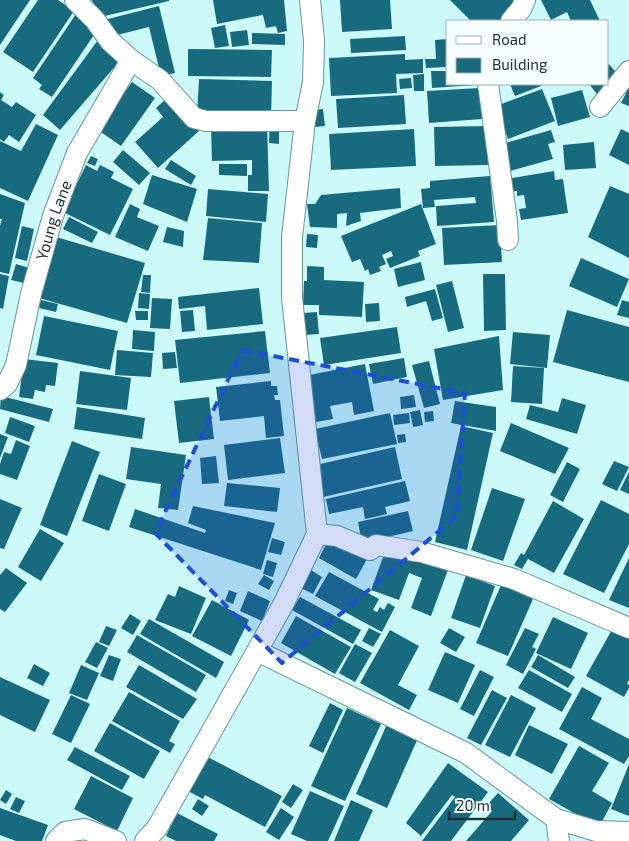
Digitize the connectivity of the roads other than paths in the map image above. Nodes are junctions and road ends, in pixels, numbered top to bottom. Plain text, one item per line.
1 (74, 0) edge
2 (310, 0) edge
3 (525, 0) edge
4 (513, 20) edge
5 (132, 60) junction
6 (629, 70) edge
7 (488, 85) edge
8 (600, 107) dead end
9 (305, 121) junction
10 (508, 240) dead end
11 (0, 390) edge
12 (317, 534) junction
13 (629, 628) edge
14 (257, 651) junction
15 (556, 818) junction
16 (629, 832) edge
17 (56, 841) edge
18 (116, 841) edge
19 (145, 841) edge
20 (558, 841) edge

1 - 5 street
2 - 9 street
3 - 4 street
5 - 9 street
5 - 11 street, Young Lane
6 - 8 street
7 - 10 street
9 - 12 street
12 - 13 street
12 - 14 street
14 - 15 street
14 - 19 street
15 - 16 street
15 - 20 street
17 - 18 street

